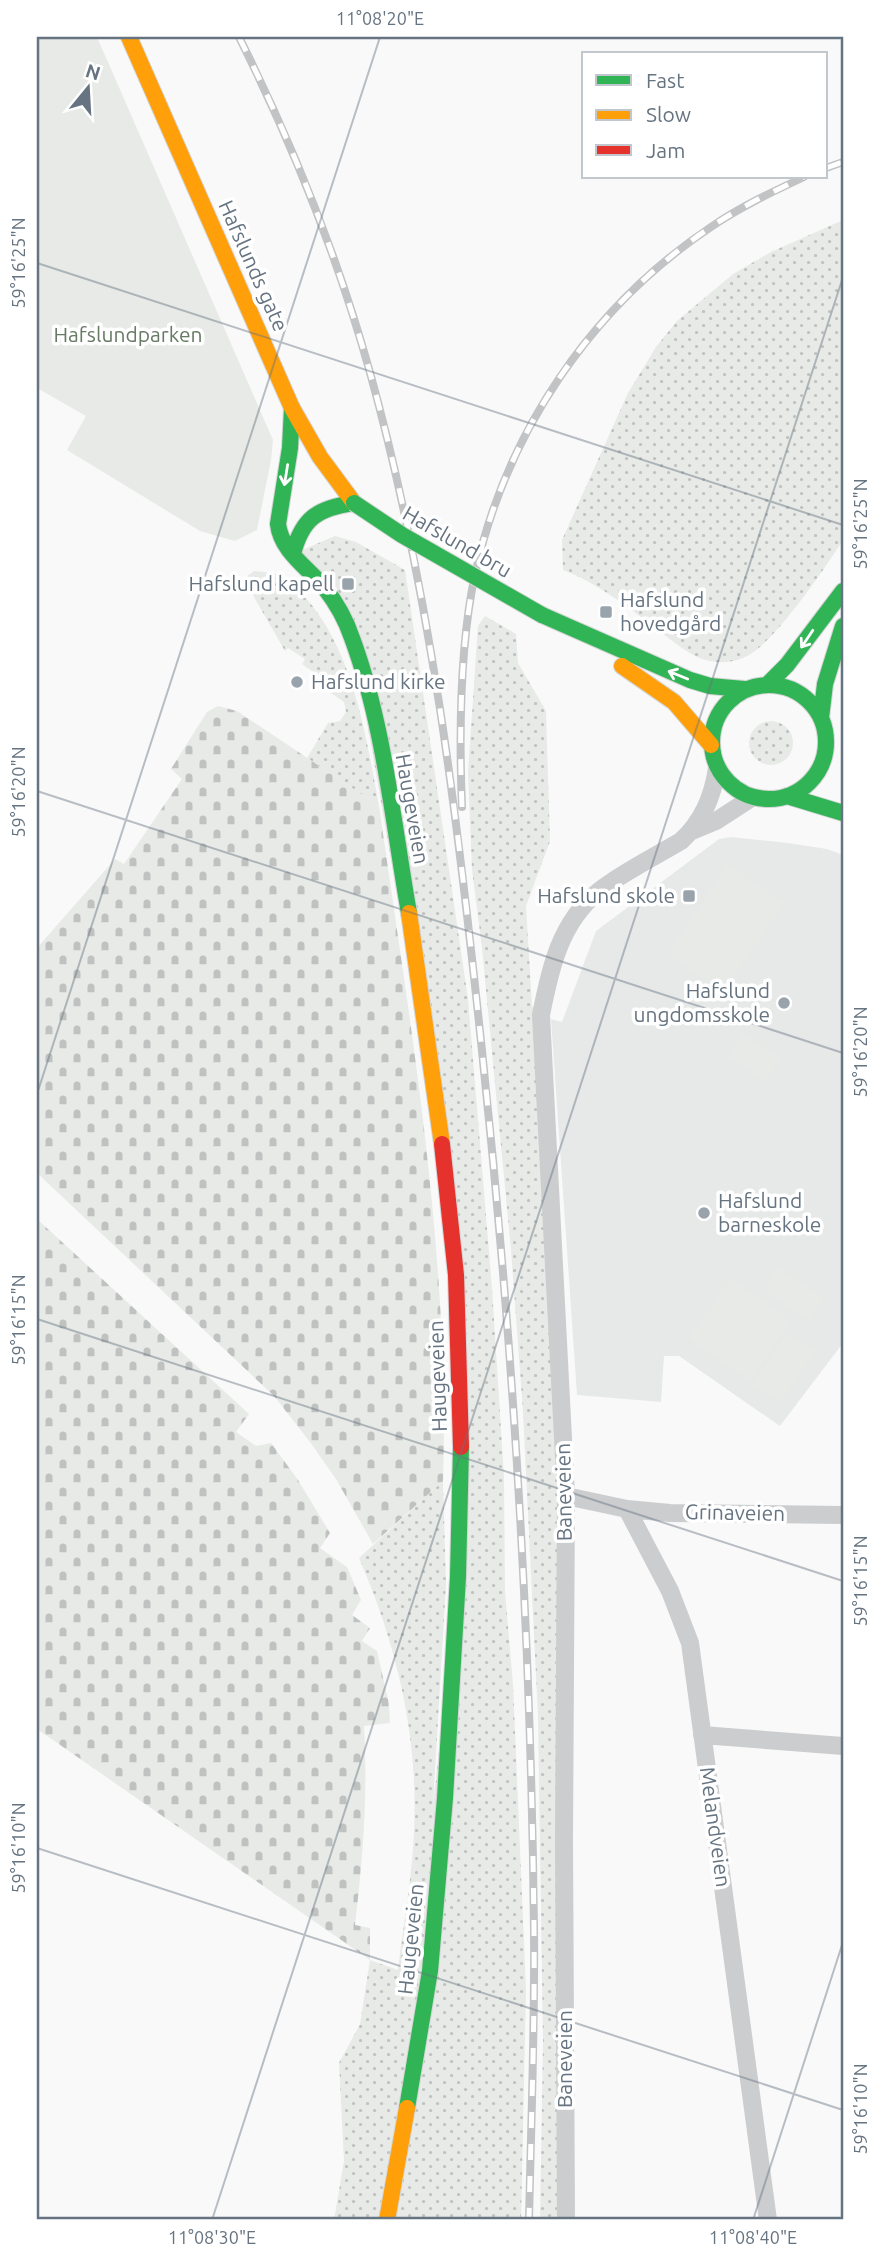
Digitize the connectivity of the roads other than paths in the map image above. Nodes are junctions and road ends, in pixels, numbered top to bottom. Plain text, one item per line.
1 (129, 37) edge
2 (292, 408) junction
3 (354, 503) junction
4 (293, 554) junction
5 (843, 591) edge
6 (542, 615) junction
7 (843, 626) edge
8 (768, 684) junction
9 (744, 689) junction
10 (821, 718) junction
11 (711, 745) junction
12 (826, 747) junction
13 (843, 763) edge
14 (717, 768) junction
15 (787, 796) junction
16 (753, 797) junction
17 (843, 813) edge
18 (692, 831) junction
19 (566, 1496) junction
20 (627, 1509) junction
21 (843, 1515) edge
22 (702, 1735) junction
23 (843, 1746) edge
24 (387, 2220) edge
25 (566, 2220) edge
26 (768, 2220) edge

1 - 2 main road, Hafslunds gate
2 - 3 main road, Hafslunds gate
2 -> 4 main road, Haugeveien
3 - 4 main road
3 - 6 main road, Hafslund bru, bridge
4 - 24 main road, Haugeveien
5 -> 8 main road
9 -> 6 main road
6 - 11 main road
7 - 10 main road
8 - 9 main road
8 - 10 main road
9 - 11 main road
10 - 12 main road
11 - 14 main road
12 - 13 main road
12 - 15 main road
14 - 16 main road
14 - 18 street, Baneveien
15 - 16 main road
15 - 17 main road
16 - 18 street, Baneveien
18 - 19 street, Baneveien
19 - 20 street
19 - 25 street, Baneveien
20 - 21 street, Grinaveien
20 - 22 street, Melandveien
22 - 23 street
22 - 26 street, Melandveien

